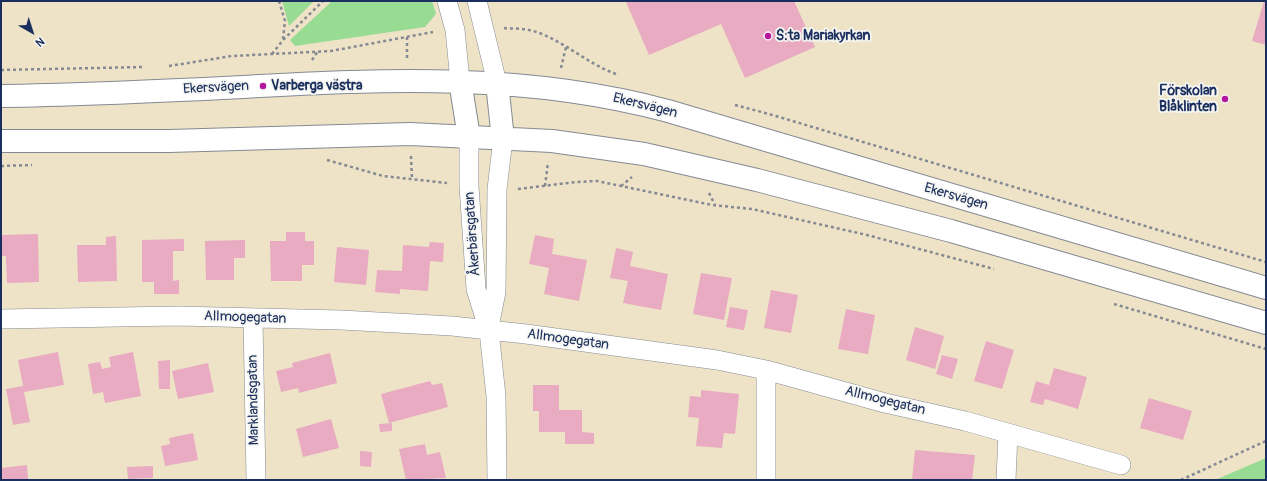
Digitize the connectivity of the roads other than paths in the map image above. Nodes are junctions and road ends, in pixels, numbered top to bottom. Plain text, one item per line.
1 (447, 1) edge
2 (477, 1) edge
3 (460, 81) junction
4 (497, 82) junction
5 (1, 96) edge
6 (470, 137) junction
7 (503, 139) junction
8 (1, 140) edge
9 (1266, 288) edge
10 (1, 319) edge
11 (253, 319) junction
12 (1266, 323) edge
13 (488, 330) junction
14 (766, 370) junction
15 (1008, 432) junction
16 (1121, 464) dead end
17 (256, 480) edge
18 (497, 480) edge
19 (766, 480) edge
20 (1006, 480) edge

1 - 3 street
2 - 4 street
3 - 4 main road, Ekersvägen
3 - 5 main road, Ekersvägen
3 - 6 main road
4 - 7 main road
4 - 9 main road, Ekersvägen
6 - 7 main road
6 - 8 main road
6 - 13 street, Åkerbärsgatan
7 - 12 main road
7 - 13 street, Åkerbärsgatan
10 - 11 street, Allmogegatan
11 - 13 street, Allmogegatan
11 - 17 street, Marklandsgatan
13 - 14 street, Allmogegatan
13 - 18 street, Åkerbärsgatan
14 - 15 street, Allmogegatan
14 - 19 street
15 - 16 street, Allmogegatan
15 - 20 street

